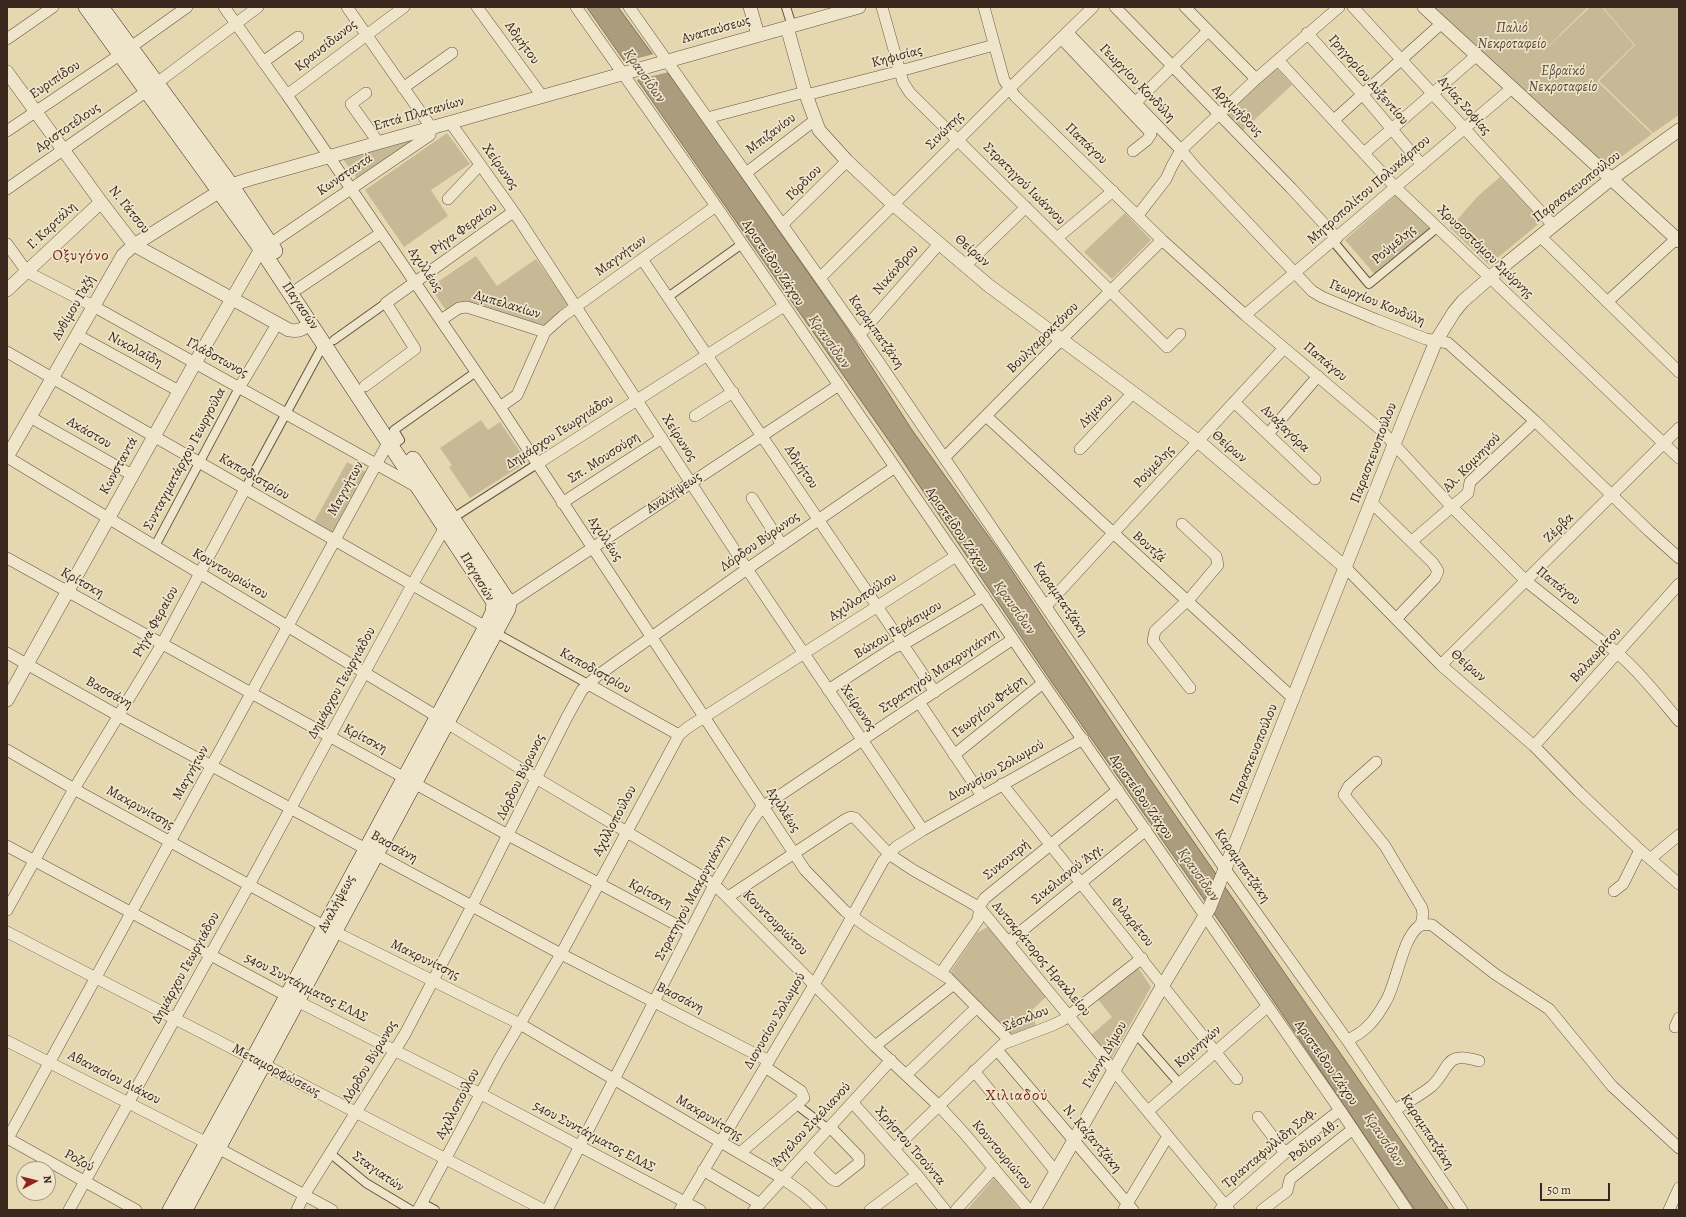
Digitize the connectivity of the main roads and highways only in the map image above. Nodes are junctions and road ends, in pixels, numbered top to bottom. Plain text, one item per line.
1 (86, 7) edge
2 (101, 7) edge
3 (126, 51) junction
4 (266, 246) junction
5 (330, 343) junction
6 (391, 441) junction
7 (449, 522) junction
8 (509, 603) joint
9 (492, 625) junction
10 (213, 1146) junction
11 (170, 1210) edge
12 (185, 1210) edge

1 - 3 main road, Παγασών
2 - 3 main road, Παγασών
3 - 4 main road, Παγασών
4 - 5 main road, Παγασών
4 - 5 main road, Παγασών
5 - 6 main road, Παγασών
5 - 6 main road, Παγασών
6 - 7 main road, Παγασών
6 - 7 main road, Παγασών
7 - 8 main road, Παγασών
7 - 9 main road, Παγασών
8 - 9 main road, Αναλήψεως
9 - 10 main road, Αναλήψεως
10 - 11 main road, Αναλήψεως
10 - 12 main road, Αναλήψεως

